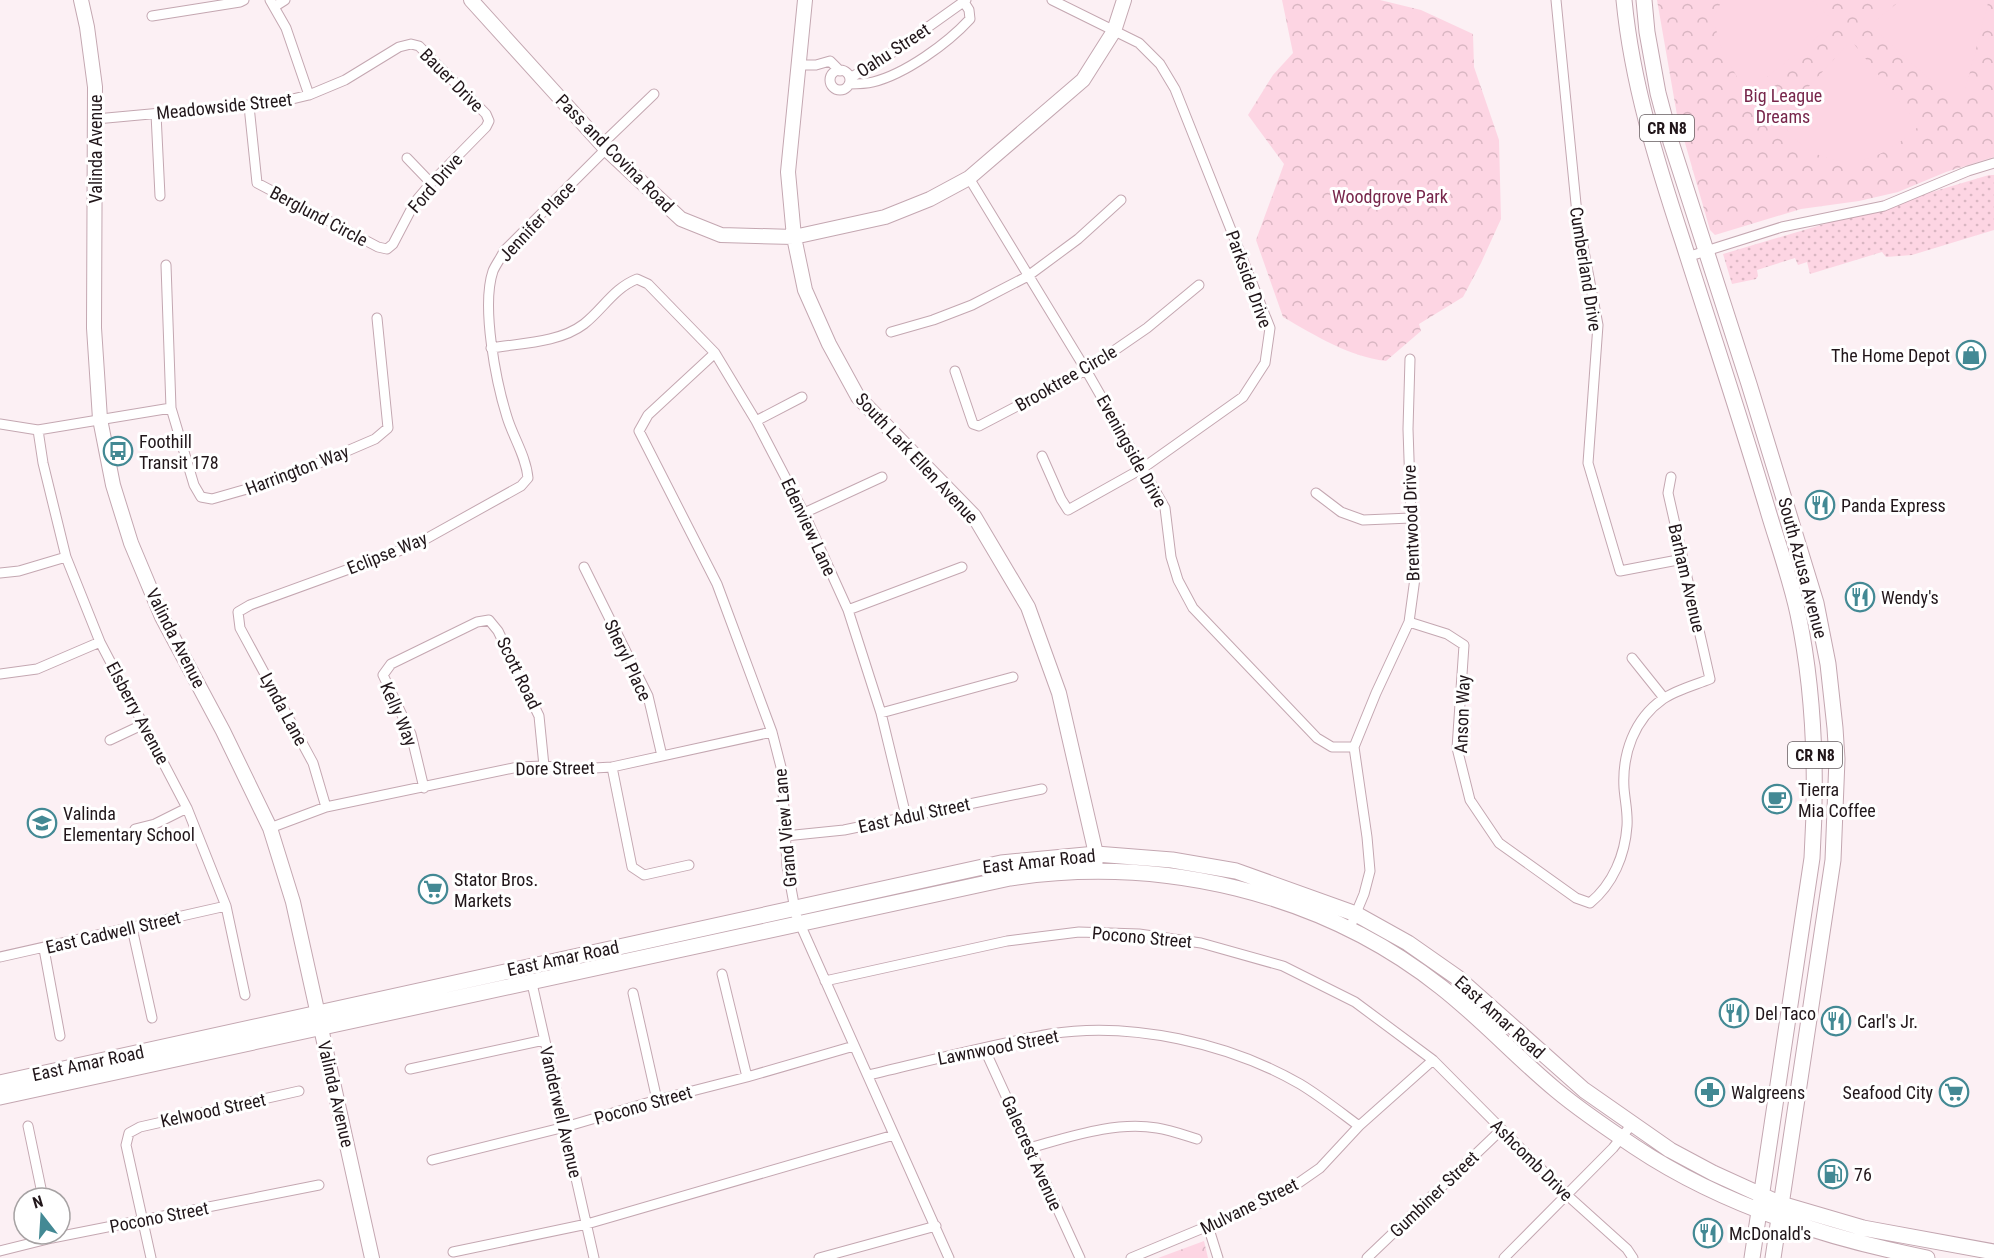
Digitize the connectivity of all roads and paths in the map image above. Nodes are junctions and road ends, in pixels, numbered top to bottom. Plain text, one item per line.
1 (81, 0) edge
2 (244, 0) edge
3 (285, 0) edge
4 (471, 0) edge
5 (805, 0) edge
6 (1052, 0) edge
7 (1124, 0) edge
8 (1556, 0) edge
9 (1624, 0) edge
10 (1644, 0) edge
11 (965, 1) edge
12 (272, 3) edge
13 (152, 16) dead end
14 (1114, 31) junction
15 (411, 44) joint
16 (798, 65) junction
17 (840, 70) junction
18 (850, 81) junction
19 (654, 94) dead end
20 (309, 95) junction
21 (249, 106) junction
22 (156, 114) junction
23 (96, 119) junction
24 (489, 121) joint
25 (604, 146) junction
26 (407, 158) dead end
27 (1994, 163) edge
28 (969, 178) junction
29 (431, 183) junction
30 (160, 196) dead end
31 (1121, 200) dead end
32 (794, 237) junction
33 (387, 249) joint
34 (1706, 251) junction
35 (1687, 257) junction
36 (166, 265) dead end
37 (1028, 276) junction
38 (1198, 285) dead end
39 (377, 318) dead end
40 (891, 332) dead end
41 (491, 348) junction
42 (715, 353) junction
43 (1410, 359) dead end
44 (955, 370) dead end
45 (1086, 370) junction
46 (802, 397) dead end
47 (171, 408) junction
48 (100, 419) junction
49 (756, 422) junction
50 (0, 424) edge
51 (38, 430) junction
52 (1042, 456) dead end
53 (1143, 468) junction
54 (882, 477) dead end
55 (1671, 477) dead end
56 (528, 478) joint
57 (1316, 493) dead end
58 (804, 513) junction
59 (1411, 518) junction
60 (66, 557) junction
61 (1683, 559) junction
62 (584, 567) dead end
63 (962, 567) dead end
64 (0, 573) edge
65 (848, 610) junction
66 (238, 612) joint
67 (489, 620) joint
68 (1409, 622) junction
69 (100, 642) junction
70 (1632, 658) dead end
71 (0, 674) edge
72 (1013, 677) dead end
73 (1664, 698) junction
74 (881, 713) junction
75 (144, 724) junction
76 (772, 732) junction
77 (110, 740) dead end
78 (1354, 747) junction
79 (662, 756) junction
80 (544, 766) junction
81 (612, 767) junction
82 (424, 788) junction
83 (1042, 789) dead end
84 (326, 807) junction
85 (188, 808) junction
86 (906, 816) junction
87 (270, 828) junction
88 (135, 829) dead end
89 (785, 836) junction
90 (1096, 854) junction
91 (689, 865) dead end
92 (1095, 871) junction
93 (226, 906) junction
94 (794, 907) junction
95 (1356, 914) junction
96 (799, 923) junction
97 (132, 928) junction
98 (1349, 930) junction
99 (44, 949) junction
100 (0, 957) edge
101 (528, 965) junction
102 (722, 974) dead end
103 (1794, 979) junction
104 (532, 981) junction
105 (825, 981) junction
106 (1815, 982) junction
107 (633, 993) dead end
108 (245, 994) dead end
109 (152, 1017) dead end
110 (319, 1020) junction
111 (60, 1036) dead end
112 (544, 1040) junction
113 (854, 1046) junction
114 (984, 1048) junction
115 (1433, 1059) junction
116 (410, 1069) dead end
117 (868, 1075) junction
118 (747, 1077) junction
119 (0, 1083) edge
120 (299, 1091) dead end
121 (0, 1097) edge
122 (657, 1100) junction
123 (1632, 1124) junction
124 (27, 1125) dead end
125 (1359, 1125) junction
126 (565, 1127) junction
127 (1501, 1130) junction
128 (894, 1135) junction
129 (1622, 1138) junction
130 (1197, 1139) dead end
131 (1029, 1148) junction
132 (432, 1160) dead end
133 (319, 1185) dead end
134 (40, 1186) edge
135 (1567, 1195) junction
136 (1761, 1195) junction
137 (1759, 1210) junction
138 (1780, 1211) junction
139 (143, 1220) junction
140 (587, 1224) junction
141 (936, 1226) junction
142 (1208, 1227) junction
143 (72, 1232) edge
144 (17, 1246) edge
145 (0, 1251) edge
146 (1994, 1251) edge
147 (453, 1252) dead end
148 (151, 1258) edge
149 (372, 1258) edge
150 (594, 1258) edge
151 (819, 1258) edge
152 (949, 1258) edge
153 (1080, 1258) edge
154 (1131, 1258) edge
155 (1218, 1258) edge
156 (1367, 1258) edge
157 (1504, 1258) edge
158 (1633, 1258) edge
159 (1752, 1258) edge
160 (1773, 1258) edge
161 (1927, 1258) edge

1 - 23 street, Valinda Avenue
2 - 13 street
3 - 12 street
4 - 25 street, Pass and Covina Road
5 - 16 street, South Lark Ellen Avenue
6 - 14 street, Parkside Drive
7 - 14 street, Pass and Covina Road
8 - 61 street, Cumberland Drive
9 - 35 main road, South Azusa Avenue / CR N8
10 - 34 main road, South Azusa Avenue / CR N8
11 - 18 street, Oahu Street
11 - 18 street, Oahu Street
12 - 20 street
14 - 28 street, Pass and Covina Road
14 - 53 street, Parkside Drive
15 - 20 street, Meadowside Street
15 - 24 street, Bauer Drive
16 - 17 street
16 - 32 street, South Lark Ellen Avenue
17 - 18 street
17 - 18 street
19 - 25 street, Jennifer Place
20 - 21 street, Meadowside Street
21 - 22 street, Meadowside Street
21 - 33 street, Berglund Circle
22 - 23 street, Meadowside Street
22 - 30 street
23 - 48 street, Valinda Avenue
24 - 29 street, Ford Drive
25 - 32 street, Pass and Covina Road
25 - 41 street, Jennifer Place
26 - 29 street
27 - 34 street
28 - 32 street, Pass and Covina Road
28 - 37 street, Eveningside Drive
29 - 33 street, Ford Drive
31 - 37 street
32 - 90 street, South Lark Ellen Avenue
34 - 35 street
34 - 106 main road, South Azusa Avenue / CR N8
35 - 103 main road, South Azusa Avenue / CR N8
36 - 47 street
37 - 40 street
37 - 45 street, Eveningside Drive
38 - 45 street, Brooktree Circle
39 - 47 street, Harrington Way
41 - 42 street, Edenview Lane
41 - 56 street, Jennifer Place
42 - 49 street, Edenview Lane
42 - 76 street, Grand View Lane
43 - 59 street, Brentwood Drive
44 - 45 street, Brooktree Circle
45 - 53 street, Eveningside Drive
46 - 49 street
47 - 48 street
48 - 51 street
48 - 87 street, Valinda Avenue
49 - 58 street, Edenview Lane
50 - 51 street
51 - 60 street, Elsberry Avenue
52 - 53 street, Parkside Drive
53 - 78 street, Eveningside Drive
54 - 58 street
55 - 61 street, Barham Avenue
56 - 66 street, Eclipse Way
57 - 59 street
58 - 65 street, Edenview Lane
59 - 68 street, Brentwood Drive
60 - 64 street
60 - 69 street, Elsberry Avenue
61 - 73 street, Barham Avenue
62 - 79 street, Sheryl Place
63 - 65 street
65 - 74 street, Edenview Lane
66 - 84 street, Lynda Lane
67 - 80 street, Scott Road
67 - 82 street, Kelly Way
68 - 73 street, Anson Way
68 - 78 street, Brentwood Drive
69 - 71 street
69 - 75 street, Elsberry Avenue
70 - 73 street
72 - 74 street
74 - 86 street, Edenview Lane
75 - 77 street
75 - 85 street, Elsberry Avenue
76 - 79 street, Dore Street
76 - 89 street, Grand View Lane
78 - 95 street
79 - 81 street, Dore Street
80 - 81 street, Dore Street
80 - 82 street, Dore Street
81 - 91 street
82 - 84 street, Dore Street
83 - 86 street, East Adul Street
84 - 87 street, Dore Street
85 - 88 street
85 - 93 street, Elsberry Avenue
86 - 89 street, East Adul Street
87 - 110 street, Valinda Avenue
89 - 94 street, Grand View Lane
90 - 92 street, South Lark Ellen Avenue
90 - 94 main road, East Amar Road
90 - 95 main road, East Amar Road
92 - 96 main road, East Amar Road
92 - 98 main road, East Amar Road
93 - 97 street, East Cadwell Street
93 - 108 street, Elsberry Avenue
94 - 96 street, Grand View Lane
94 - 101 main road, East Amar Road
95 - 98 street
95 - 123 main road, East Amar Road
96 - 104 main road, East Amar Road
96 - 105 street, Grand View Lane
97 - 99 street, East Cadwell Street
97 - 109 street
98 - 129 main road, East Amar Road
99 - 100 street, East Cadwell Street
99 - 111 street
101 - 104 street, Vanderwell Avenue
101 - 110 main road, East Amar Road
102 - 118 street
103 - 106 main road
103 - 136 main road, South Azusa Avenue / CR N8
104 - 110 main road, East Amar Road
104 - 112 street, Vanderwell Avenue
105 - 113 street, Grand View Lane
105 - 115 street, Pocono Street
106 - 138 main road, South Azusa Avenue / CR N8
107 - 122 street
110 - 119 main road, East Amar Road
110 - 121 main road, East Amar Road
110 - 149 street, Valinda Avenue
112 - 116 street
112 - 126 street, Vanderwell Avenue
113 - 117 street, Grand View Lane
113 - 118 street, Pocono Street
114 - 117 street, Lawnwood Street
114 - 125 street, Lawnwood Street
114 - 131 street, Galecrest Avenue
115 - 125 street, Mulvane Street
115 - 127 street, Ashcomb Drive
117 - 128 street, Grand View Lane
118 - 122 street, Pocono Street
120 - 139 street, Kelwood Street
122 - 126 street, Pocono Street
123 - 129 street
123 - 136 main road, East Amar Road
124 - 134 street
125 - 142 street, Mulvane Street
126 - 132 street, Pocono Street
126 - 140 street, Vanderwell Avenue
127 - 135 street, Ashcomb Drive
127 - 156 street, Gumbiner Street
128 - 140 street
128 - 141 street, Grand View Lane
129 - 135 street
129 - 137 main road, East Amar Road
130 - 131 street
131 - 153 street, Galecrest Avenue
133 - 139 street, Pocono Street
135 - 157 street
135 - 158 street, Ashcomb Drive
136 - 137 main road, South Azusa Avenue / CR N8
136 - 138 main road, East Amar Road
137 - 138 main road, East Amar Road
137 - 159 main road, South Azusa Avenue / CR N8
138 - 146 main road, East Amar Road
138 - 160 main road, South Azusa Avenue / CR N8
138 - 161 main road, East Amar Road
139 - 143 street, Pocono Street
139 - 148 street
140 - 147 street
140 - 150 street, Vanderwell Avenue
141 - 151 street
141 - 152 street, Grand View Lane
142 - 154 street, Mulvane Street
142 - 155 street
144 - 145 street, Pocono Street

